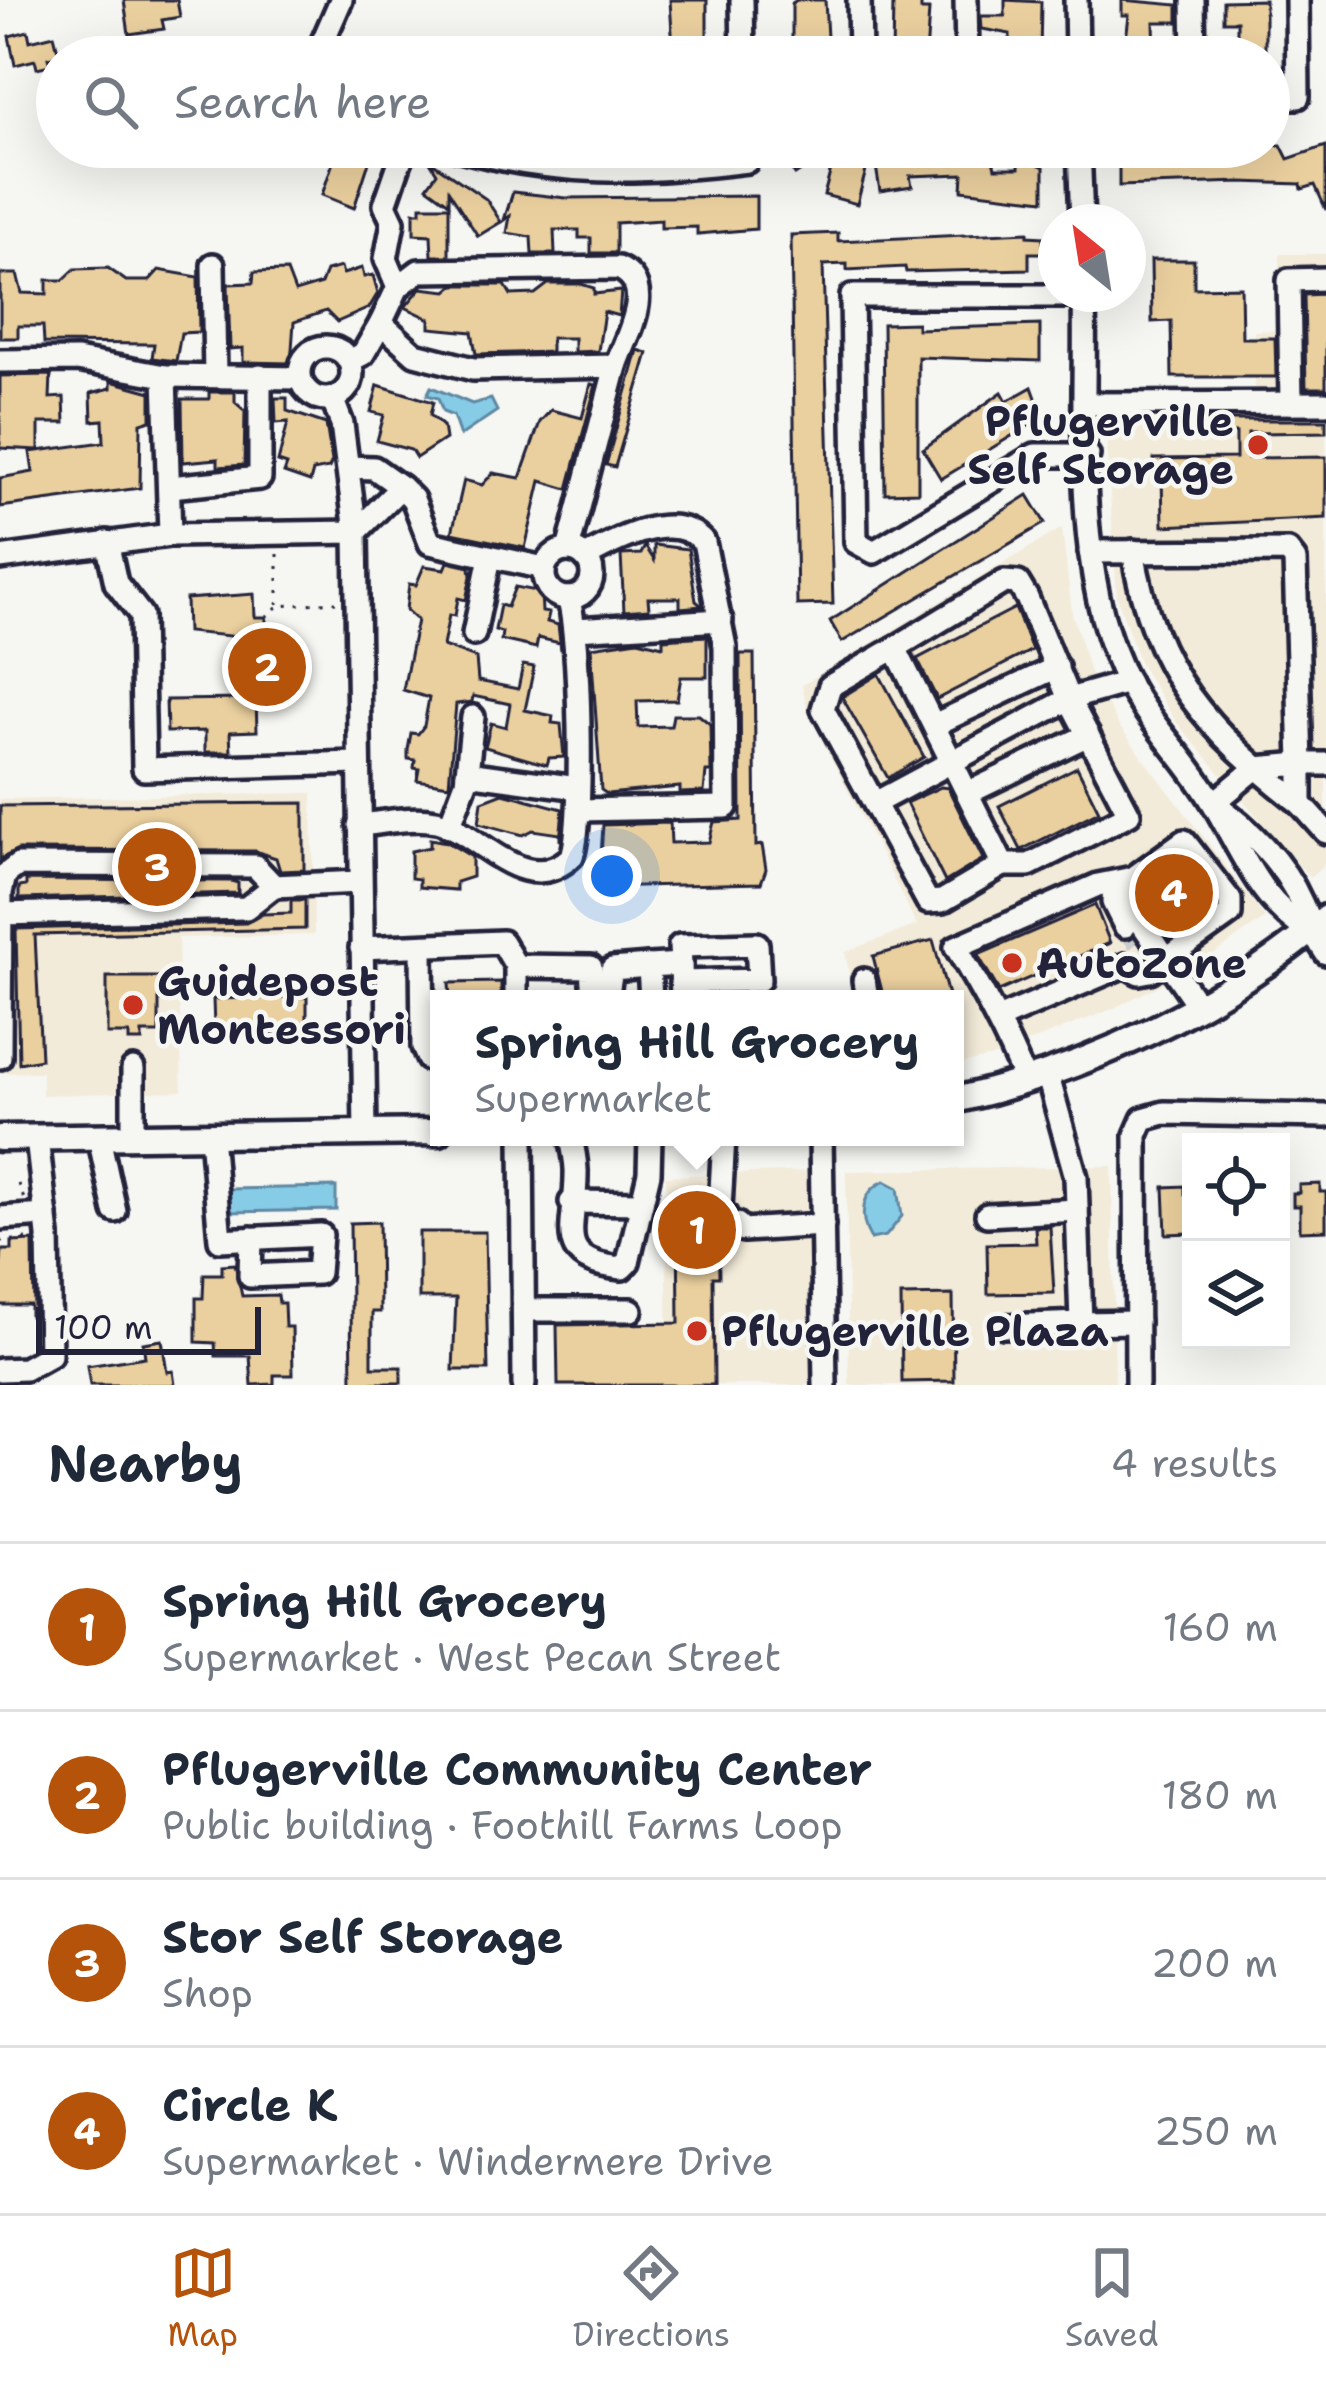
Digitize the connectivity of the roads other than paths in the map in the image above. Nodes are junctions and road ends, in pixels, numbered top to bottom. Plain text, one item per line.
1 (341, 0) edge
2 (742, 0) edge
3 (859, 0) edge
4 (966, 0) edge
5 (1076, 0) edge
6 (1193, 0) edge
7 (1297, 0) edge
8 (325, 36) edge
9 (743, 36) edge
10 (860, 36) edge
11 (967, 36) edge
12 (1077, 36) edge
13 (1194, 36) edge
14 (1290, 97) edge
15 (398, 168) edge
16 (551, 168) edge
17 (636, 168) edge
18 (1080, 168) edge
19 (1081, 204) edge
20 (213, 265) dead end
21 (1326, 279) edge
22 (398, 287) junction
23 (1038, 295) edge
24 (1084, 312) edge
25 (381, 322) junction
26 (0, 361) edge
27 (350, 362) junction
28 (616, 366) junction
29 (165, 376) junction
30 (215, 376) junction
31 (260, 376) junction
32 (300, 378) junction
33 (332, 398) junction
34 (1291, 403) junction
35 (1326, 403) edge
36 (1087, 404) junction
37 (1088, 455) junction
38 (348, 467) junction
39 (170, 487) junction
40 (401, 487) junction
41 (356, 532) junction
42 (170, 535) junction
43 (106, 542) junction
44 (1133, 551) junction
45 (1090, 552) junction
46 (576, 554) junction
47 (490, 556) junction
48 (0, 558) edge
49 (544, 568) junction
50 (568, 598) junction
51 (721, 620) junction
52 (576, 629) junction
53 (474, 634) dead end
54 (895, 648) junction
55 (1057, 667) junction
56 (1128, 682) junction
57 (1069, 699) junction
58 (473, 717) dead end
59 (934, 725) junction
60 (1088, 735) junction
61 (951, 759) junction
62 (358, 764) junction
63 (1301, 764) junction
64 (1326, 764) edge
65 (1256, 768) junction
66 (467, 773) junction
67 (968, 793) junction
68 (579, 799) junction
69 (875, 803) junction
70 (1301, 804) junction
71 (1216, 809) junction
72 (359, 825) junction
73 (449, 827) junction
74 (1326, 832) edge
75 (1184, 841) junction
76 (1003, 865) junction
77 (360, 883) junction
78 (1114, 883) junction
79 (274, 886) junction
80 (2, 914) edge
81 (1318, 925) edge
82 (1125, 926) tunnel mouth
83 (1141, 946) tunnel mouth
84 (361, 948) junction
85 (422, 948) junction
86 (1326, 952) edge
87 (1162, 962) junction
88 (516, 966) junction
89 (649, 966) junction
90 (681, 982) edge
91 (516, 990) edge
92 (592, 990) edge
93 (608, 990) edge
94 (650, 990) edge
95 (1199, 1007) junction
96 (998, 1019) junction
97 (0, 1057) edge
98 (430, 1060) edge
99 (133, 1069) dead end
100 (1036, 1077) junction
101 (964, 1097) edge
102 (1326, 1116) edge
103 (365, 1132) junction
104 (430, 1132) edge
105 (211, 1135) junction
106 (133, 1136) junction
107 (99, 1137) junction
108 (0, 1138) edge
109 (37, 1138) junction
110 (522, 1146) edge
111 (572, 1146) edge
112 (649, 1146) edge
113 (723, 1146) edge
114 (821, 1146) edge
115 (571, 1202) junction
116 (641, 1203) junction
117 (1077, 1210) junction
118 (36, 1211) junction
119 (115, 1211) dead end
120 (987, 1215) dead end
121 (0, 1218) edge
122 (823, 1225) junction
123 (250, 1238) dead end
124 (524, 1310) junction
125 (631, 1310) dead end
126 (1137, 1322) junction
127 (1081, 1323) junction
128 (1004, 1326) dead end
129 (0, 1370) edge
130 (524, 1385) edge
131 (825, 1385) edge
132 (1137, 1385) edge

1 - 8 street
2 - 9 street
3 - 10 street
4 - 11 street
5 - 12 street
6 - 13 street
7 - 14 street
15 - 22 street
16 - 17 street
18 - 19 street
20 - 30 street
21 - 34 street
22 - 25 street
22 - 28 street
23 - 37 street
24 - 36 street
25 - 27 street
25 - 28 street
26 - 29 street
27 - 32 street
27 - 33 street
28 - 46 street
29 - 30 street
29 - 39 street
30 - 31 street
31 - 32 street
31 - 39 street
32 - 33 street
33 - 38 street
34 - 35 street
34 - 36 street
36 - 37 street
37 - 45 street
38 - 40 street
38 - 41 street
39 - 42 street
40 - 41 street
40 - 47 street
41 - 42 street
41 - 62 street
42 - 43 street
43 - 48 street
43 - 62 street
44 - 45 street
44 - 63 street
44 - 65 street
45 - 56 street
46 - 49 street
46 - 50 street
46 - 51 street
47 - 49 street
47 - 53 street
49 - 50 street
50 - 52 street
51 - 52 street
51 - 68 street
52 - 68 street
54 - 55 street
54 - 59 street
54 - 69 street
55 - 57 street
55 - 59 street
56 - 57 street
56 - 71 street
57 - 60 street
57 - 61 street
58 - 66 street
59 - 61 street
60 - 67 street
60 - 76 street
61 - 67 street
61 - 69 street
62 - 72 street
63 - 64 street
63 - 65 street
63 - 70 street
65 - 70 street
65 - 71 street
66 - 68 street
66 - 73 street
67 - 76 street
68 - 73 street
69 - 76 street
70 - 74 street
71 - 75 street
71 - 81 street
72 - 73 street
72 - 77 street
75 - 78 street
75 - 87 street
77 - 79 street
77 - 84 street
78 - 82 street
78 - 87 street
78 - 96 street
79 - 80 street
79 - 80 street
80 - 97 street
81 - 86 street
81 - 95 main road
83 - 87 street
84 - 85 street
84 - 103 street
85 - 88 street
85 - 98 street
87 - 95 street
87 - 96 street
88 - 91 street
88 - 92 street
89 - 90 street
89 - 93 street
89 - 94 street
95 - 100 main road
96 - 100 street
99 - 106 street
100 - 101 main road
100 - 117 street
102 - 126 street
103 - 104 main road
103 - 105 main road
105 - 106 main road
105 - 123 street
106 - 107 main road
107 - 109 main road
107 - 119 street
108 - 109 main road
109 - 118 street
110 - 124 street
111 - 115 street
112 - 116 street
113 - 122 street
114 - 122 street
115 - 116 street
115 - 116 street
117 - 120 street
117 - 127 street
118 - 121 street
118 - 129 street
122 - 131 street
124 - 125 street
124 - 130 street
126 - 127 street
126 - 132 street
127 - 128 street

